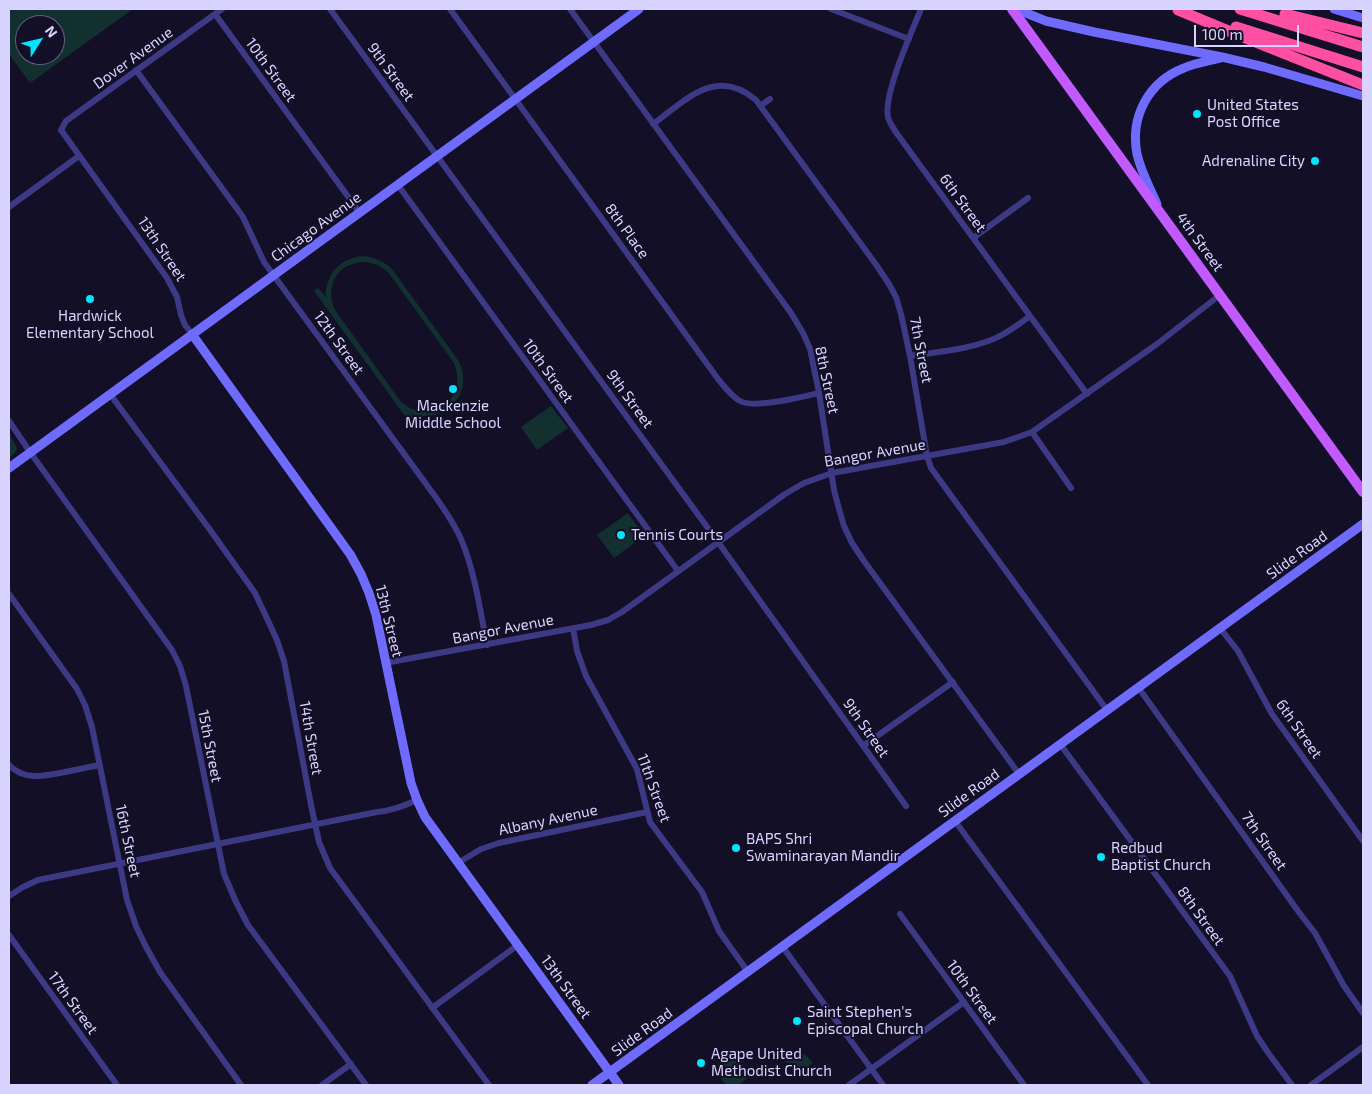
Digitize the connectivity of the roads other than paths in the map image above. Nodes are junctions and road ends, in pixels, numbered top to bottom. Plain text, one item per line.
1 (222, 9) edge
2 (330, 9) edge
3 (450, 9) edge
4 (570, 9) edge
5 (640, 9) edge
6 (831, 9) edge
7 (921, 9) edge
8 (1012, 9) edge
9 (1016, 9) edge
10 (1176, 9) edge
11 (1240, 9) edge
12 (1263, 9) edge
13 (1334, 9) edge
14 (215, 14) junction
15 (1363, 18) edge
16 (1363, 33) edge
17 (909, 39) junction
18 (594, 42) junction
19 (1363, 47) edge
20 (1222, 57) junction
21 (1363, 67) edge
22 (136, 70) junction
23 (1363, 85) edge
24 (1363, 96) edge
25 (516, 99) junction
26 (770, 99) dead end
27 (760, 106) junction
28 (653, 124) junction
29 (61, 130) joint
30 (79, 156) junction
31 (437, 156) junction
32 (398, 185) junction
33 (1028, 198) dead end
34 (9, 207) edge
35 (360, 213) junction
36 (1161, 214) junction
37 (974, 238) junction
38 (274, 275) junction
39 (1220, 295) junction
40 (1030, 316) junction
41 (192, 334) junction
42 (910, 356) junction
43 (819, 393) junction
44 (110, 394) junction
45 (1087, 394) junction
46 (9, 421) edge
47 (1032, 432) junction
48 (30, 452) junction
49 (927, 456) junction
50 (9, 468) edge
51 (832, 473) junction
52 (1071, 488) dead end
53 (1363, 492) edge
54 (1363, 524) edge
55 (718, 542) junction
56 (678, 572) junction
57 (9, 594) edge
58 (573, 628) junction
59 (1220, 628) junction
60 (487, 645) junction
61 (385, 663) junction
62 (952, 682) junction
63 (1138, 688) junction
64 (1107, 710) junction
65 (1060, 744) junction
66 (863, 746) junction
67 (9, 764) edge
68 (100, 765) junction
69 (1019, 774) junction
70 (417, 800) junction
71 (906, 806) dead end
72 (647, 812) junction
73 (955, 821) junction
74 (315, 825) junction
75 (1363, 841) edge
76 (217, 844) junction
77 (120, 863) junction
78 (458, 863) junction
79 (9, 896) edge
80 (900, 914) dead end
81 (9, 935) edge
82 (518, 945) junction
83 (782, 946) junction
84 (748, 972) junction
85 (964, 1002) junction
86 (432, 1008) junction
87 (1363, 1013) edge
88 (1363, 1047) edge
89 (350, 1064) junction
90 (871, 1069) junction
91 (609, 1072) junction
92 (117, 1085) edge
93 (241, 1085) edge
94 (322, 1085) edge
95 (366, 1085) edge
96 (489, 1085) edge
97 (592, 1085) edge
98 (619, 1085) edge
99 (848, 1085) edge
100 (883, 1085) edge
101 (1024, 1085) edge
102 (1148, 1085) edge
103 (1292, 1085) edge
104 (1310, 1085) edge

1 - 14 street, Dover Avenue
2 - 31 street, 9th Street
3 - 25 street, 8th Place
4 - 18 street, 8th Street
5 - 18 street, Chicago Avenue
6 - 17 street
7 - 17 street, 6th Street
8 - 36 main road, 4th Street
9 - 20 street
10 - 21 highway
10 - 23 highway
11 - 19 highway
12 - 16 highway
13 - 15 street
14 - 22 street, Dover Avenue
14 - 35 street, 10th Street
17 - 37 street, 6th Street
18 - 25 street, Chicago Avenue
18 - 28 street, 8th Street
20 - 24 street
20 - 36 street
22 - 29 street, Dover Avenue
22 - 38 street, 12th Street
25 - 31 street, Chicago Avenue
25 - 43 street, 8th Place
26 - 27 street
27 - 28 street, 7th Street
27 - 42 street, 7th Street
28 - 43 street, 8th Street
29 - 30 street, 13th Street
30 - 34 street
30 - 41 street, 13th Street
31 - 32 street, Chicago Avenue
31 - 55 street, 9th Street
32 - 35 street, Chicago Avenue
32 - 56 street, 10th Street
33 - 37 street
35 - 38 street, Chicago Avenue
36 - 39 main road, 4th Street
37 - 40 street, 6th Street
38 - 41 street, Chicago Avenue
38 - 60 street, 12th Street
39 - 45 street, Bangor Avenue
39 - 53 main road, 4th Street
40 - 42 street
40 - 45 street, 6th Street
41 - 44 street, Chicago Avenue
41 - 61 street, 13th Street
42 - 49 street, 7th Street
43 - 51 street, 8th Street
44 - 48 street, Chicago Avenue
44 - 74 street, 14th Street
45 - 47 street, Bangor Avenue
46 - 48 street, 15th Street
47 - 49 street, Bangor Avenue
47 - 52 street
48 - 50 street, Chicago Avenue
48 - 76 street, 15th Street
49 - 51 street, Bangor Avenue
49 - 64 street, 7th Street
51 - 55 street, Bangor Avenue
51 - 62 street, 8th Street
54 - 59 street, Slide Road
55 - 56 street, Bangor Avenue
55 - 66 street, 9th Street
56 - 58 street, Bangor Avenue
57 - 68 street, 16th Street
58 - 60 street, Bangor Avenue
58 - 72 street, 11th Street
59 - 63 street, Slide Road
59 - 75 street, 6th Street
60 - 61 street, Bangor Avenue
61 - 70 street, 13th Street
62 - 66 street
62 - 69 street, 8th Street
63 - 64 street, Slide Road
63 - 87 street, 7th Street
64 - 65 street, Slide Road
65 - 69 street, Slide Road
65 - 103 street, 8th Street
66 - 71 street, 9th Street
67 - 68 street
68 - 77 street, 16th Street
69 - 73 street, Slide Road
70 - 74 street
70 - 78 street, 13th Street
72 - 78 street, Albany Avenue
72 - 84 street, 11th Street
73 - 83 street, Slide Road
73 - 102 street
74 - 76 street
74 - 86 street, 14th Street
76 - 77 street
76 - 89 street, 15th Street
77 - 79 street
77 - 93 street, 16th Street
78 - 82 street, 13th Street
80 - 85 street, 10th Street
81 - 92 street, 17th Street
82 - 86 street
82 - 91 street, 13th Street
83 - 84 street, Slide Road
83 - 90 street
84 - 91 street, Slide Road
85 - 90 street
85 - 101 street, 10th Street
86 - 96 street, 14th Street
88 - 104 street
89 - 94 street
89 - 95 street, 15th Street
90 - 99 street
90 - 100 street
91 - 97 street, Slide Road
91 - 98 street, 13th Street

